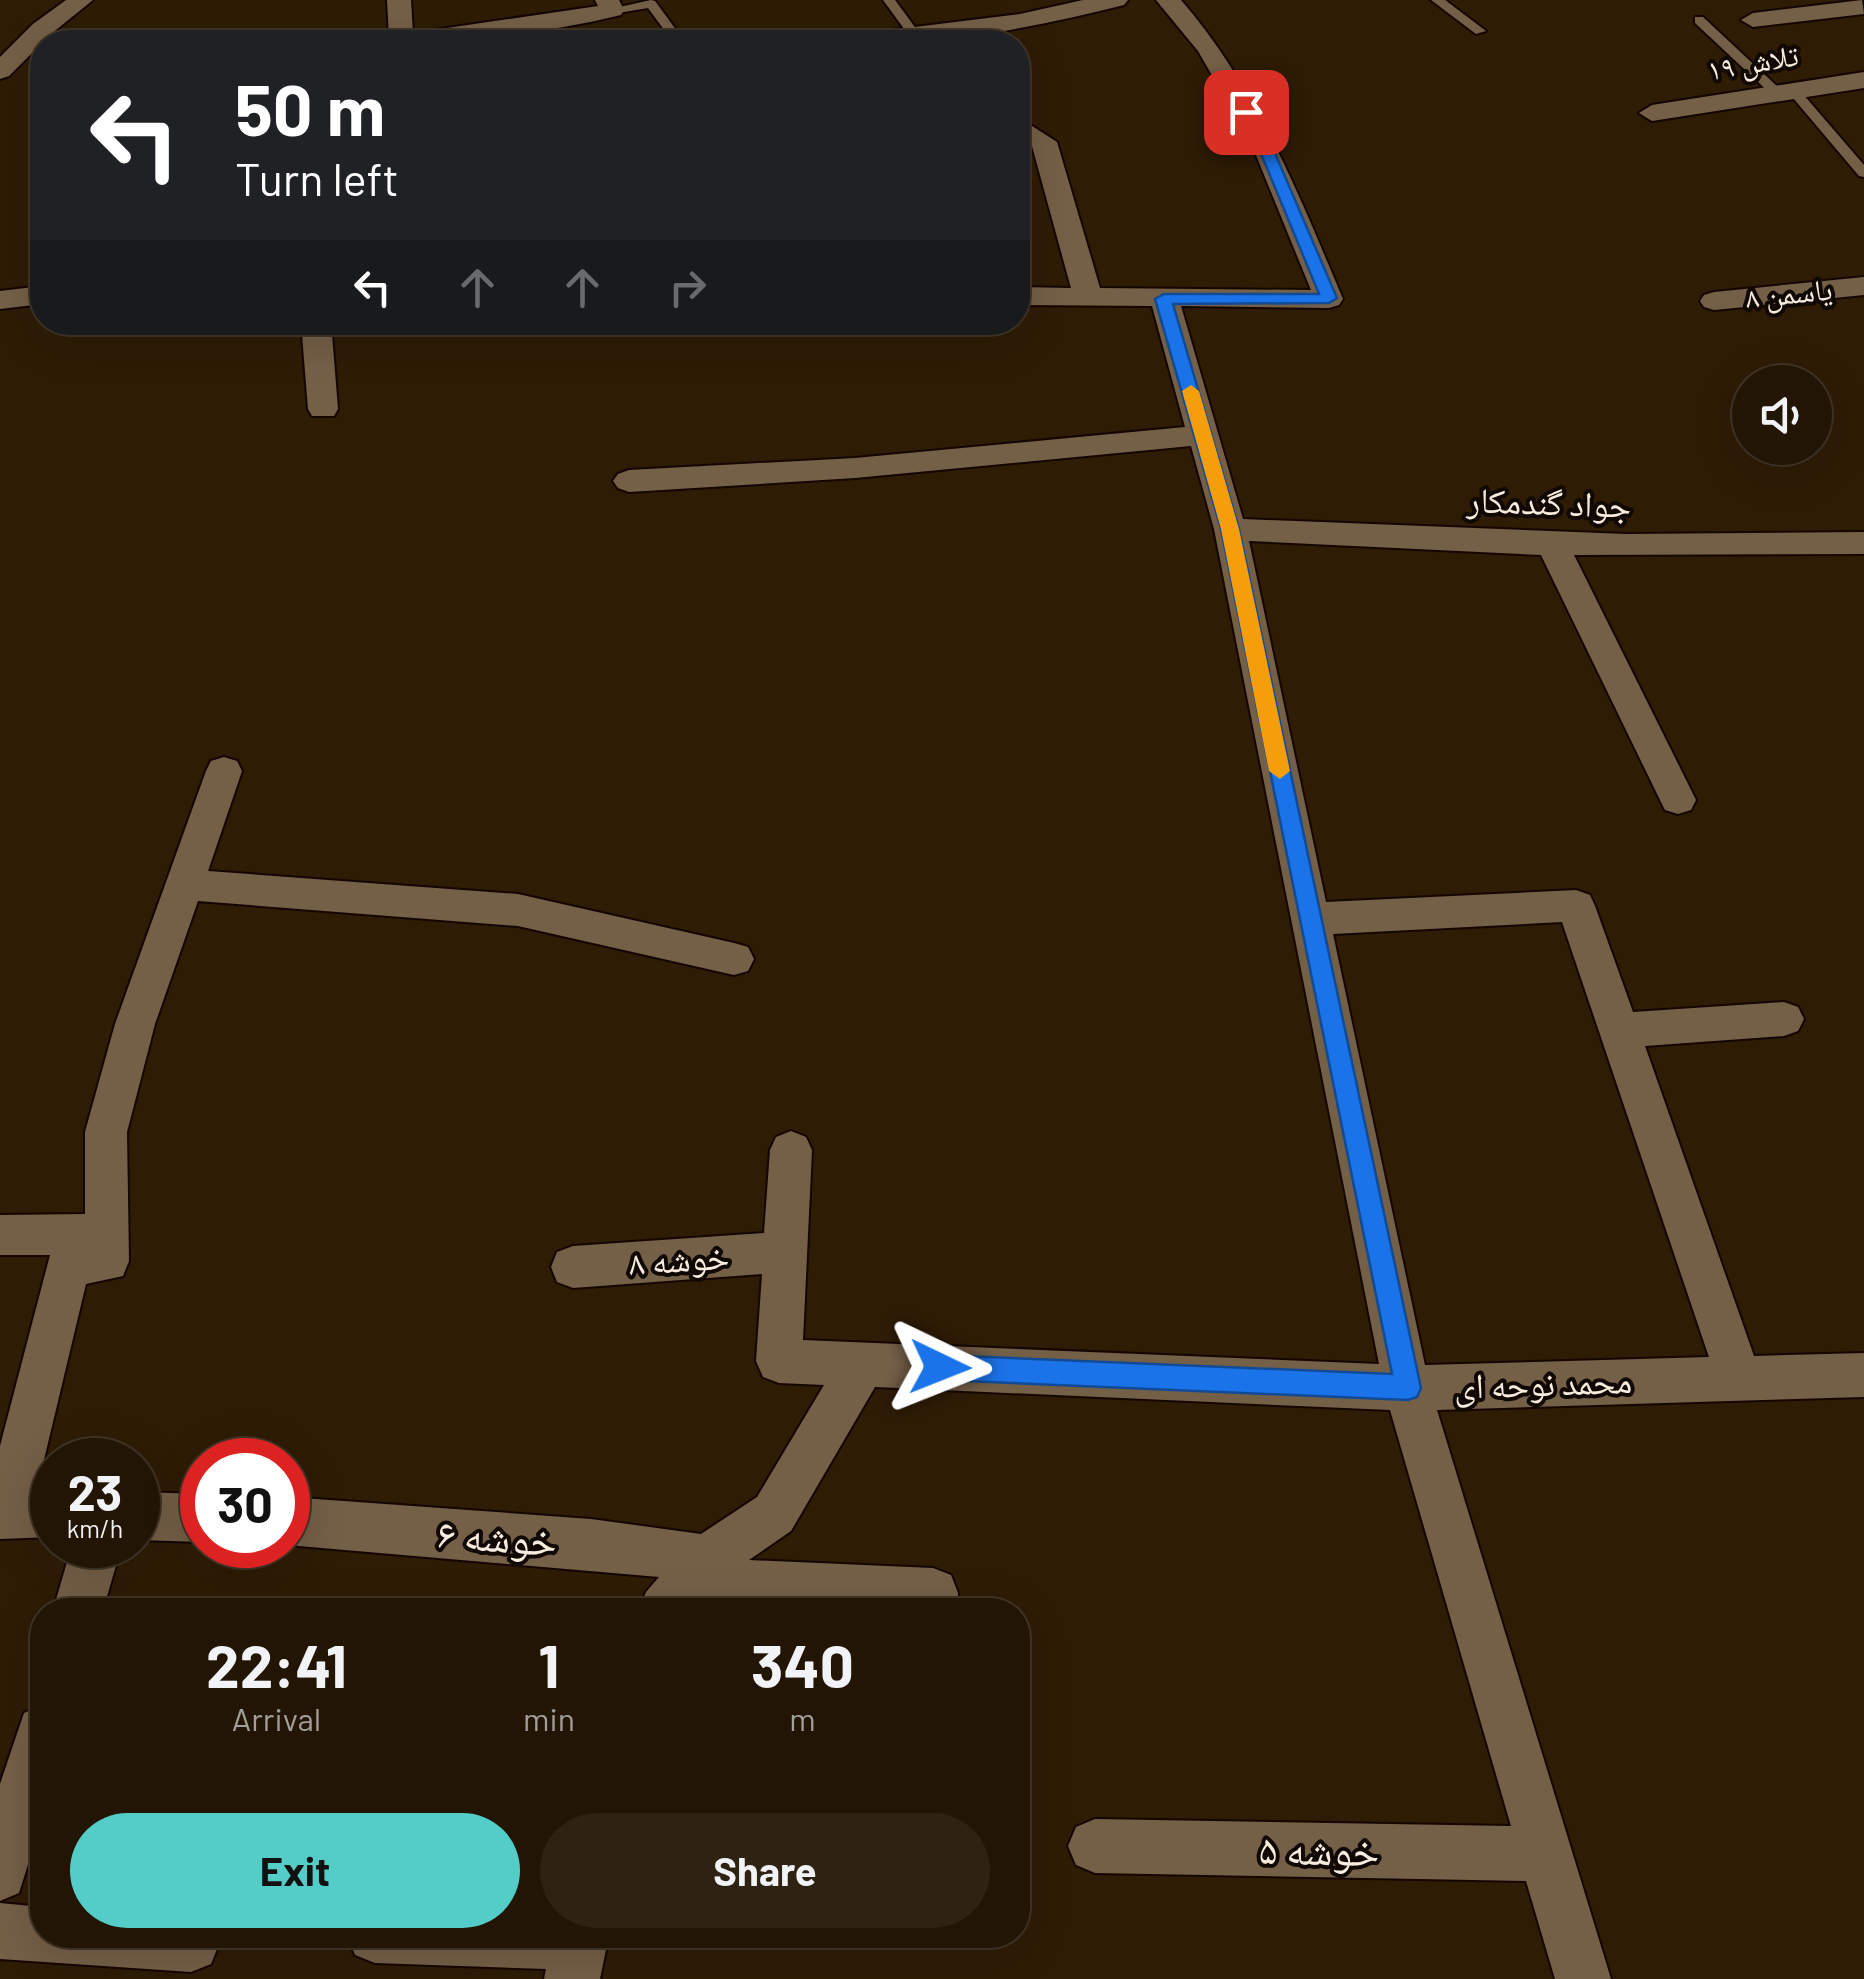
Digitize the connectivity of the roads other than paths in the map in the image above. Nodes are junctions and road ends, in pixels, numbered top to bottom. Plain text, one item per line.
1 (81, 0) edge
2 (399, 0) edge
3 (889, 0) edge
4 (1116, 0) edge
5 (1168, 0) edge
6 (1437, 0) edge
7 (610, 5) edge
8 (1797, 7) edge
9 (1864, 7) edge
10 (1699, 20) dead end
11 (1753, 20) dead end
12 (41, 30) edge
13 (399, 30) edge
14 (561, 30) edge
15 (670, 30) edge
16 (911, 30) edge
17 (986, 30) edge
18 (1480, 31) dead end
19 (30, 42) edge
20 (28, 72) dead end
21 (0, 73) edge
22 (1864, 80) edge
23 (1784, 91) junction
24 (1652, 113) dead end
25 (1030, 133) edge
26 (1864, 173) edge
27 (1864, 286) edge
28 (30, 296) edge
29 (1030, 296) edge
30 (1088, 297) junction
31 (1164, 299) junction
32 (0, 300) edge
33 (1714, 301) dead end
34 (317, 335) edge
35 (323, 409) dead end
36 (1204, 435) junction
37 (629, 480) dead end
38 (1230, 529) junction
39 (1552, 544) junction
40 (1863, 545) edge
41 (224, 771) dead end
42 (1678, 800) dead end
43 (183, 884) junction
44 (1310, 919) junction
45 (734, 959) dead end
46 (1784, 1019) dead end
47 (1619, 1030) junction
48 (791, 1150) dead end
49 (107, 1234) junction
50 (0, 1235) edge
51 (785, 1252) junction
52 (573, 1267) dead end
53 (862, 1364) junction
54 (1864, 1374) edge
55 (1738, 1378) junction
56 (1408, 1388) junction
57 (20, 1514) edge
58 (310, 1523) edge
59 (90, 1568) edge
60 (686, 1584) edge
61 (82, 1598) edge
62 (933, 1598) edge
63 (30, 1771) edge
64 (1095, 1846) dead end
65 (1544, 1854) junction
66 (0, 1874) edge
67 (0, 1931) edge
68 (30, 1933) edge
69 (527, 1948) edge
70 (578, 1952) edge
71 (1583, 1979) edge

1 - 12 street
2 - 13 street
3 - 16 lane
4 - 17 street
5 - 31 street
6 - 18 lane
7 - 14 street
7 - 15 lane
8 - 9 street
8 - 11 street
10 - 23 lane
19 - 21 street
20 - 21 street
22 - 23 street, تلاش ۱۹
23 - 24 street, تلاش ۱۹
23 - 26 lane
25 - 30 street
27 - 33 street, یاسمن ۸
28 - 32 street
29 - 30 street
30 - 31 street
31 - 36 street
34 - 35 street
36 - 37 street
36 - 38 street
38 - 39 street, جواد گندمکار
38 - 44 street
39 - 40 street, جواد گندمکار
39 - 42 street
41 - 43 street
43 - 45 street
43 - 49 street
44 - 47 street
44 - 56 street
46 - 47 street
47 - 55 street
48 - 51 street
49 - 50 street
49 - 57 street
51 - 52 street, خوشه ۸
51 - 53 street, محمد نوحه ای
53 - 56 street, محمد نوحه ای
53 - 60 street
54 - 55 street, محمد نوحه ای
55 - 56 street, محمد نوحه ای
56 - 65 street
58 - 60 street, خوشه ۶
59 - 61 street
60 - 62 street, خوشه ۶
63 - 66 street
64 - 65 street, خوشه ۵
65 - 71 street
67 - 68 street
69 - 70 street

